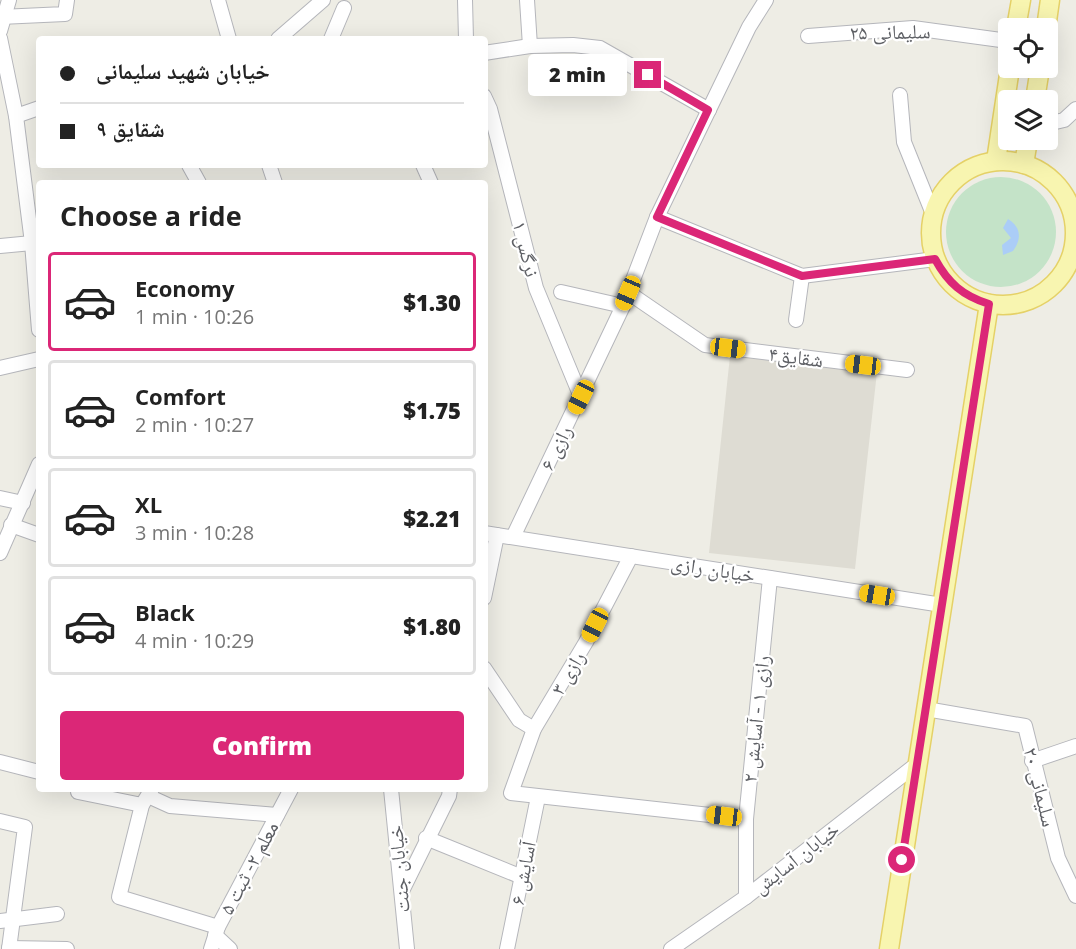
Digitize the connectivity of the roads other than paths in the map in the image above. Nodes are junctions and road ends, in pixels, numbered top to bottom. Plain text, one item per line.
1 (9, 0) edge
2 (218, 0) edge
3 (323, 0) edge
4 (465, 0) edge
5 (527, 0) edge
6 (766, 0) edge
7 (1021, 0) edge
8 (1050, 0) edge
9 (66, 7) edge
10 (344, 8) dead end
11 (2, 17) edge
12 (1018, 18) edge
13 (1047, 18) edge
14 (0, 31) edge
15 (228, 36) edge
16 (281, 36) edge
17 (332, 36) edge
18 (466, 36) edge
19 (807, 36) dead end
20 (0, 38) edge
21 (998, 40) edge
22 (530, 46) junction
23 (488, 52) edge
24 (3, 74) edge
25 (1008, 78) edge
26 (900, 95) dead end
27 (488, 105) edge
28 (36, 109) edge
29 (1076, 109) edge
30 (708, 110) junction
31 (16, 116) junction
32 (1058, 121) edge
33 (1026, 150) edge
34 (996, 161) junction
35 (1024, 164) junction
36 (933, 214) junction
37 (657, 217) junction
38 (1076, 238) edge
39 (32, 243) junction
40 (0, 246) edge
41 (1074, 257) edge
42 (935, 259) junction
43 (802, 276) junction
44 (561, 292) dead end
45 (36, 293) edge
46 (628, 293) junction
47 (989, 304) junction
48 (623, 306) junction
49 (796, 320) dead end
50 (36, 360) edge
51 (0, 368) edge
52 (907, 370) dead end
53 (581, 397) junction
54 (36, 471) edge
55 (0, 498) edge
56 (23, 503) junction
57 (11, 525) junction
58 (36, 534) edge
59 (491, 534) edge
60 (513, 537) junction
61 (0, 553) edge
62 (631, 556) junction
63 (488, 561) edge
64 (770, 578) junction
65 (942, 605) junction
66 (488, 674) edge
67 (926, 710) junction
68 (534, 729) junction
69 (1076, 746) edge
70 (1032, 761) junction
71 (0, 762) edge
72 (917, 764) junction
73 (36, 771) edge
74 (78, 792) dead end
75 (289, 792) edge
76 (392, 792) edge
77 (450, 792) edge
78 (147, 797) edge
79 (538, 797) junction
80 (277, 815) junction
81 (746, 819) junction
82 (0, 821) edge
83 (426, 838) junction
84 (1071, 872) edge
85 (522, 877) junction
86 (402, 891) junction
87 (1076, 896) edge
88 (747, 897) junction
89 (57, 914) dead end
90 (7, 920) edge
91 (216, 931) junction
92 (9, 948) edge
93 (67, 949) edge
94 (211, 949) edge
95 (230, 949) edge
96 (407, 949) edge
97 (507, 949) edge
98 (671, 949) edge
99 (889, 949) edge

1 - 11 street
2 - 15 street
3 - 16 street
4 - 18 street
5 - 22 street
6 - 30 street, رازی ۶
7 - 12 main road
8 - 13 main road
9 - 11 street
10 - 17 street
11 - 14 street
19 - 21 street, سلیمانی ۲۵
20 - 24 street
22 - 23 street
22 - 30 street
24 - 31 street
25 - 34 main road
26 - 36 street
27 - 53 street, نرگس ۱
28 - 31 street
29 - 32 street
30 - 37 street, رازی ۶
31 - 39 street
33 - 35 main road
34 - 35 main road
34 - 36 main road
35 - 38 main road
36 - 42 main road
37 - 43 street
37 - 46 street, رازی ۶
38 - 41 main road
39 - 40 street
39 - 45 street
41 - 47 main road
42 - 43 street
42 - 47 main road
43 - 49 street
44 - 48 street
46 - 48 street, رازی ۶
46 - 52 street, شقایق۴
47 - 65 main road
48 - 53 street, رازی ۶
50 - 51 street
53 - 60 street, رازی ۶
54 - 56 street
55 - 56 street
56 - 57 street
57 - 58 street
57 - 61 street
59 - 60 street, خیابان رازی
59 - 63 street
60 - 62 street, خیابان رازی
62 - 64 street, خیابان رازی
62 - 68 street, رازی ۳
64 - 65 street, خیابان رازی
64 - 81 street, رازی ۱ - آسایش ۲
65 - 67 main road
66 - 68 street
67 - 70 street, سلیمانی ۲۰
67 - 72 main road
68 - 79 street, رازی ۳
69 - 70 street
70 - 84 street, سلیمانی ۲۰
71 - 73 street
72 - 88 street, خیابان آسایش
72 - 99 main road
74 - 78 street
75 - 80 street, معلم ۲- ثبت ۵
76 - 86 street, خیابان جنت
77 - 83 street
78 - 80 street
78 - 91 street
79 - 81 street
79 - 85 street, آسایش ۶
80 - 91 street, معلم ۲- ثبت ۵
81 - 88 street, رازی ۱ - آسایش ۲
82 - 90 street
83 - 85 street
83 - 86 street
84 - 87 street, سلیمانی ۲۰
85 - 97 street, آسایش ۶
86 - 96 street, خیابان جنت
88 - 98 street, خیابان آسایش
89 - 90 street
90 - 92 street
91 - 94 street, معلم ۲- ثبت ۵
91 - 95 street
92 - 93 street

